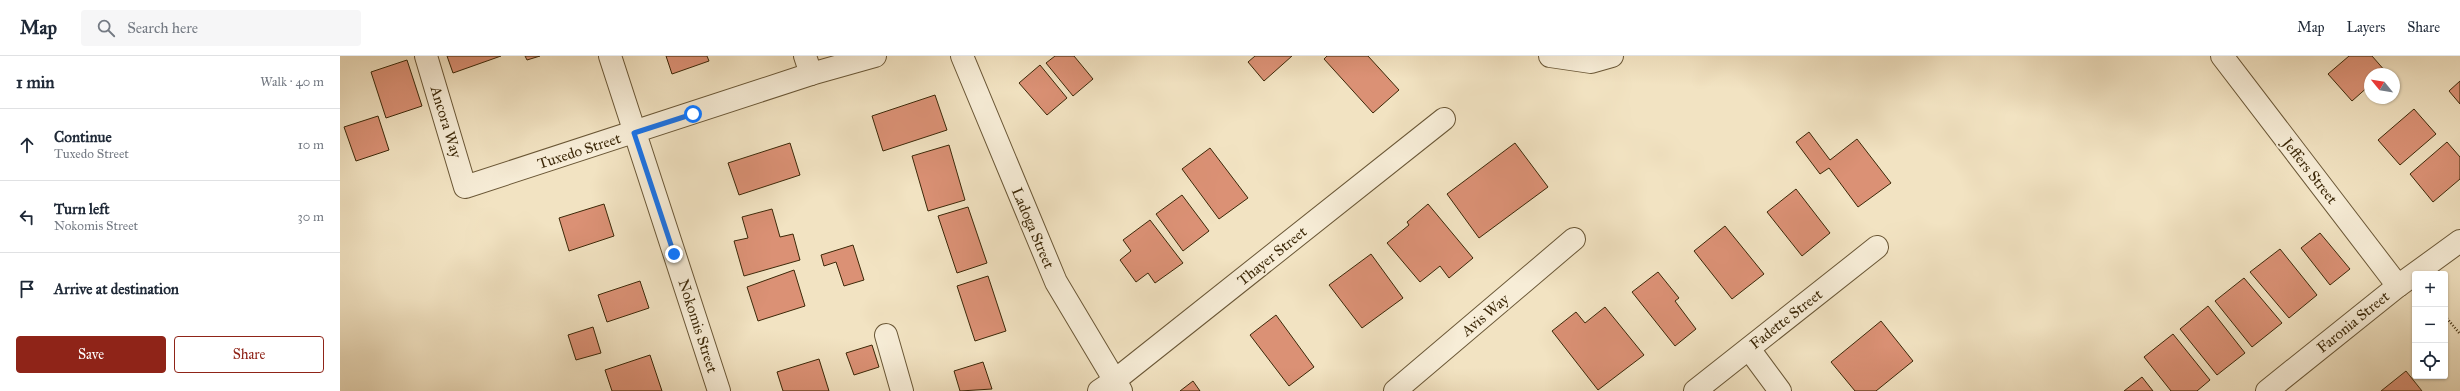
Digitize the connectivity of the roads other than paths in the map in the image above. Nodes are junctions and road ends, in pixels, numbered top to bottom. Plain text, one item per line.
1 (426, 56) edge
2 (610, 56) edge
3 (875, 56) edge
4 (962, 56) edge
5 (1550, 56) edge
6 (1612, 56) edge
7 (2222, 56) edge
8 (808, 65) edge
9 (1444, 119) dead end
10 (634, 133) junction
11 (465, 187) joint
12 (1574, 239) dead end
13 (2460, 241) edge
14 (1877, 247) dead end
15 (2398, 286) junction
16 (886, 335) dead end
17 (1749, 348) junction
18 (1111, 388) edge
19 (719, 391) edge
20 (902, 391) edge
21 (1395, 391) edge
22 (1695, 391) edge
23 (1780, 391) edge
24 (2267, 391) edge

1 - 11 street, Ancora Way
2 - 10 street, Nokomis Street
3 - 8 street, Tuxedo Street
4 - 18 street, Ladoga Street
5 - 6 street
7 - 15 street, Jeffers Street
8 - 10 street, Tuxedo Street
9 - 18 street, Thayer Street
10 - 11 street, Tuxedo Street
10 - 19 street, Nokomis Street
12 - 21 street, Avis Way
13 - 15 street, Faronia Street
14 - 17 street, Fadette Street
15 - 24 street, Faronia Street
16 - 20 street
17 - 22 street, Fadette Street
17 - 23 street

